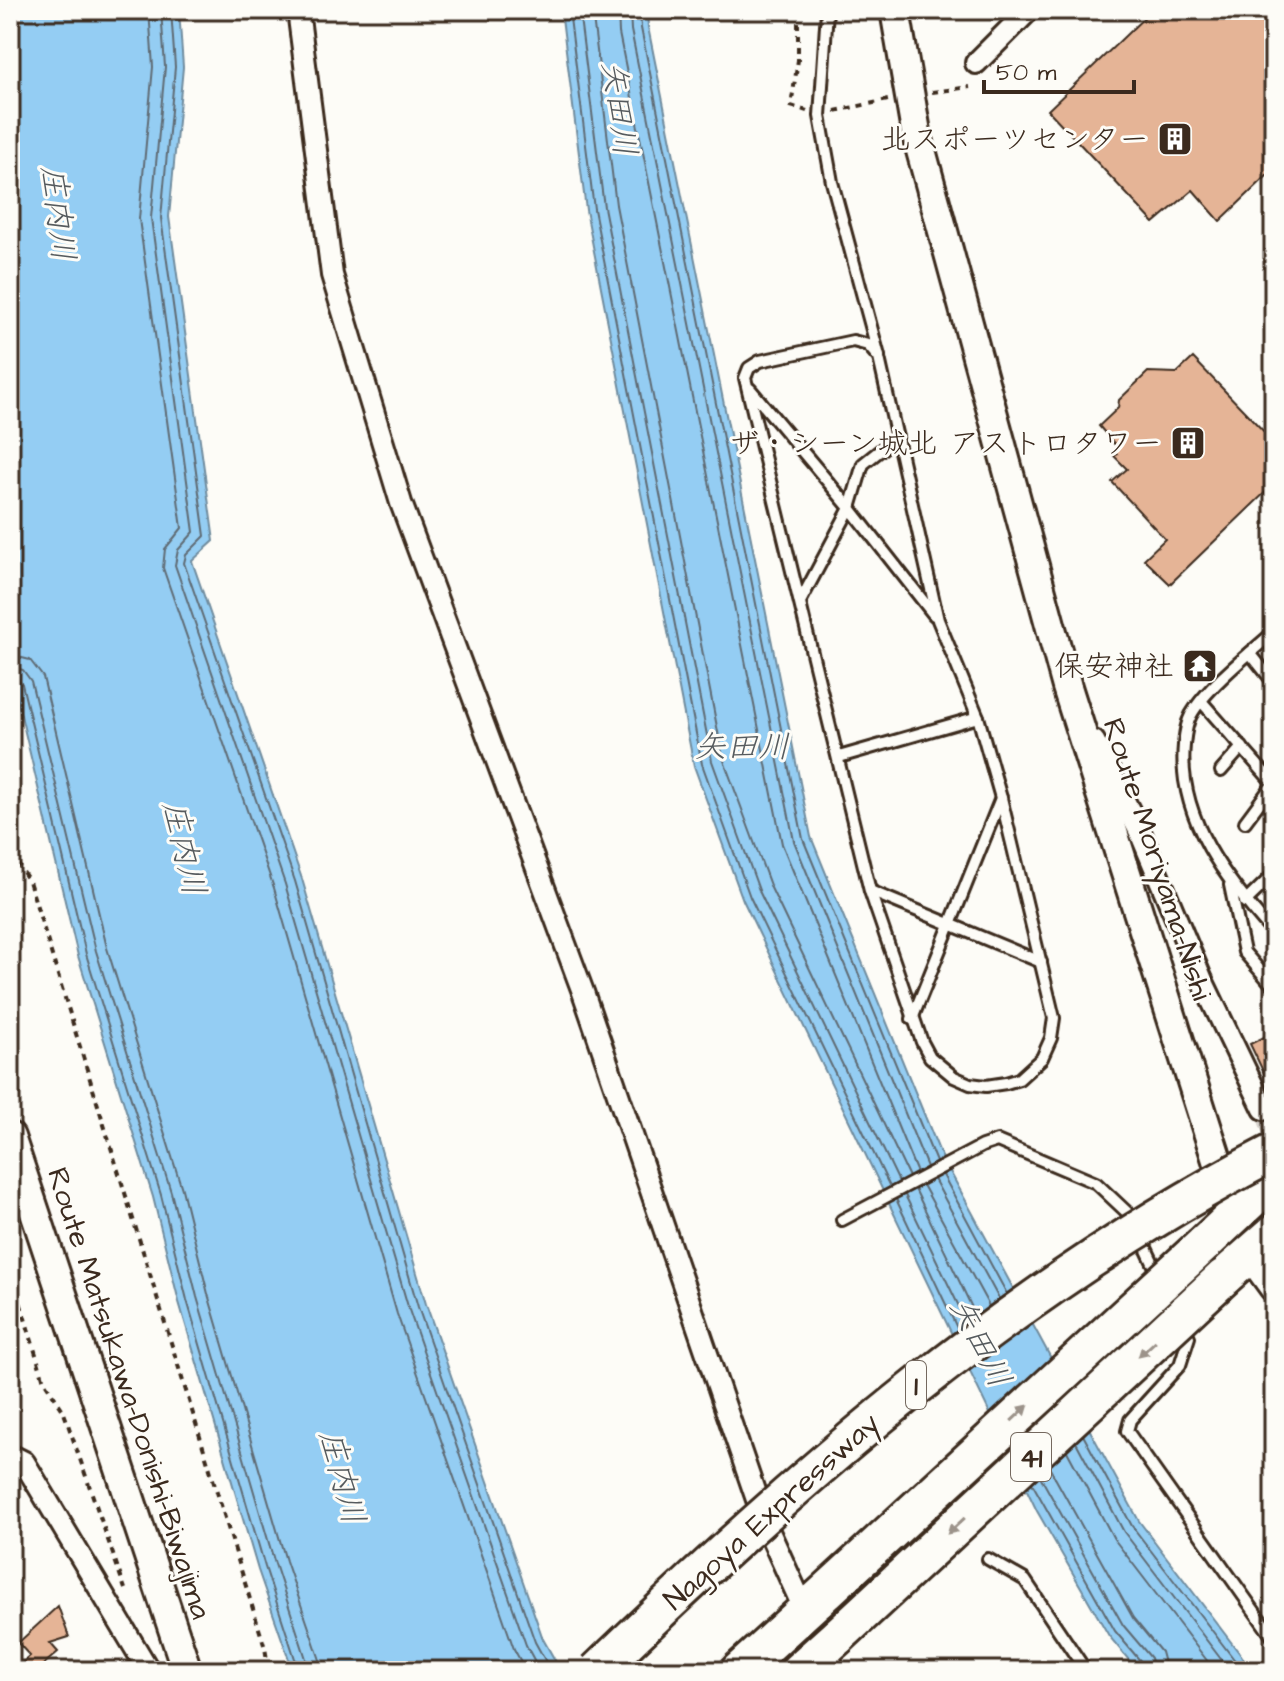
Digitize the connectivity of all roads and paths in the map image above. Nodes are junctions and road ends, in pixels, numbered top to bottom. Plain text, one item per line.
1 (298, 10) edge
2 (798, 10) edge
3 (827, 10) edge
4 (895, 10) edge
5 (1024, 12) edge
6 (976, 63) dead end
7 (970, 87) dead end
8 (910, 95) junction
9 (836, 112) dead end
10 (820, 116) junction
11 (879, 358) junction
12 (747, 386) junction
13 (897, 437) junction
14 (850, 508) junction
15 (800, 602) junction
16 (938, 620) junction
17 (1274, 632) edge
18 (1250, 653) junction
19 (1274, 683) edge
20 (1067, 687) junction
21 (1201, 701) junction
22 (978, 717) junction
23 (1242, 747) junction
24 (839, 757) junction
25 (1221, 771) dead end
26 (1274, 784) edge
27 (1001, 798) junction
28 (1245, 822) dead end
29 (10, 852) edge
30 (1274, 874) edge
31 (1230, 882) junction
32 (870, 891) junction
33 (1245, 902) junction
34 (951, 926) junction
35 (1274, 934) edge
36 (1041, 962) junction
37 (1274, 987) edge
38 (912, 1019) junction
39 (1264, 1109) tunnel mouth
40 (10, 1137) edge
41 (1274, 1152) edge
42 (1274, 1164) edge
43 (1274, 1178) edge
44 (1234, 1215) junction
45 (842, 1220) dead end
46 (1250, 1255) edge
47 (10, 1269) edge
48 (1274, 1287) edge
49 (1169, 1297) dead end
50 (1176, 1310) dead end
51 (10, 1454) edge
52 (988, 1559) dead end
53 (128, 1598) dead end
54 (804, 1611) junction
55 (1274, 1639) edge
56 (819, 1663) edge
57 (149, 1671) edge
58 (187, 1671) edge
59 (269, 1671) edge
60 (597, 1671) edge
61 (631, 1671) edge
62 (739, 1671) edge
63 (1086, 1671) edge

1 - 54 street
2 - 10 path
3 - 10 lane
4 - 8 main road, Route Moriyama-Nishi
5 - 6 street
7 - 8 path
8 - 9 path
8 - 20 main road, Route Moriyama-Nishi
10 - 11 lane
11 - 12 lane
11 - 13 lane
12 - 14 lane
12 - 15 lane
13 - 14 lane
13 - 16 lane
14 - 15 lane
14 - 16 lane
15 - 24 lane
16 - 22 lane
17 - 18 lane
18 - 19 lane
18 - 21 lane
20 - 39 street
20 - 44 main road, Route Moriyama-Nishi
21 - 23 lane
21 - 31 lane
22 - 24 lane
22 - 27 lane
23 - 25 lane
23 - 26 lane
24 - 32 lane
26 - 28 lane
27 - 34 lane
27 - 36 lane
29 - 59 path
30 - 33 lane
31 - 33 lane
31 - 37 lane
32 - 34 lane
32 - 38 lane
33 - 35 lane
34 - 36 lane
34 - 38 lane
36 - 38 lane
40 - 58 main road, Route Matsukawa-Donishi-Biwajima
41 - 60 highway, Nagoya Expressway / 1, bridge
42 - 61 highway, Nagoya Expressway / 1
43 - 44 highway, 41
54 -> 44 highway, 41, bridge
45 - 49 lane
46 - 48 main road
46 -> 56 highway, 41, bridge
47 - 53 path
50 - 55 lane
51 - 57 street
52 - 63 lane
54 - 62 highway, 41

